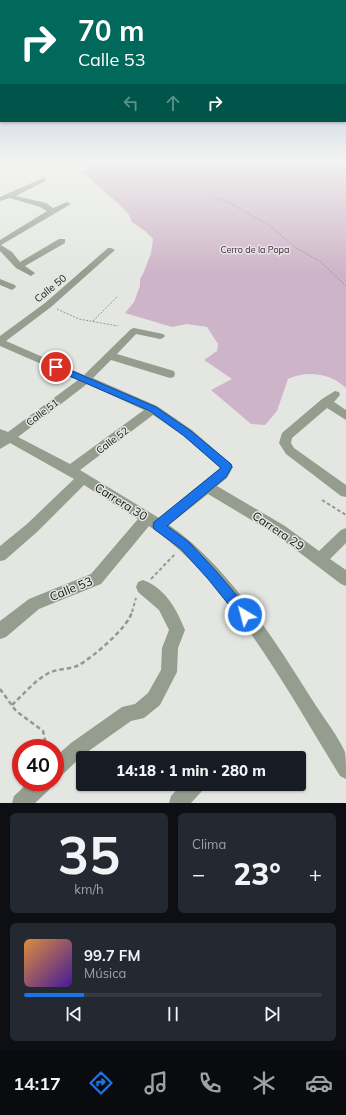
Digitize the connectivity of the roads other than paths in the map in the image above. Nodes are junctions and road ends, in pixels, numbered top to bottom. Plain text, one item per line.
1 (15, 197) edge
2 (67, 204) dead end
3 (53, 211) junction
4 (62, 241) dead end
5 (0, 243) edge
6 (0, 247) edge
7 (111, 250) dead end
8 (19, 266) junction
9 (31, 273) dead end
10 (0, 282) edge
11 (12, 287) dead end
12 (160, 336) dead end
13 (0, 341) edge
14 (111, 356) junction
15 (170, 374) dead end
16 (85, 380) junction
17 (153, 409) junction
18 (346, 416) edge
19 (3, 438) edge
20 (70, 471) junction
21 (83, 478) junction
22 (207, 487) junction
23 (346, 492) edge
24 (153, 522) junction
25 (346, 534) edge
26 (0, 555) edge
27 (320, 560) junction
28 (346, 579) edge
29 (143, 587) road end
30 (0, 630) edge
31 (64, 761) edge
32 (346, 770) edge
33 (34, 791) edge
34 (189, 791) edge
35 (21, 803) edge
36 (178, 803) edge

1 - 3 street
2 - 3 street
3 - 5 street
4 - 8 street
6 - 8 street
7 - 13 street, Calle 50
8 - 9 street
10 - 11 street
12 - 14 street, Calle 51
13 - 16 street
14 - 15 street
14 - 16 street, Calle 51
16 - 17 street
16 - 19 street, Calle 51
17 - 20 street, Calle 52
17 - 22 street, Calle 53
18 - 23 street
19 - 20 street, Carrera 30
20 - 21 street, Carrera 30
21 - 24 street, Carrera 30
21 - 26 street
22 - 24 street, Calle 53
22 - 27 street, Carrera 29
24 - 30 street, Calle 53
24 - 32 street, Carrera 30
25 - 27 street
27 - 28 street, Carrera 29
29 - 31 street
33 - 35 street
34 - 36 street

